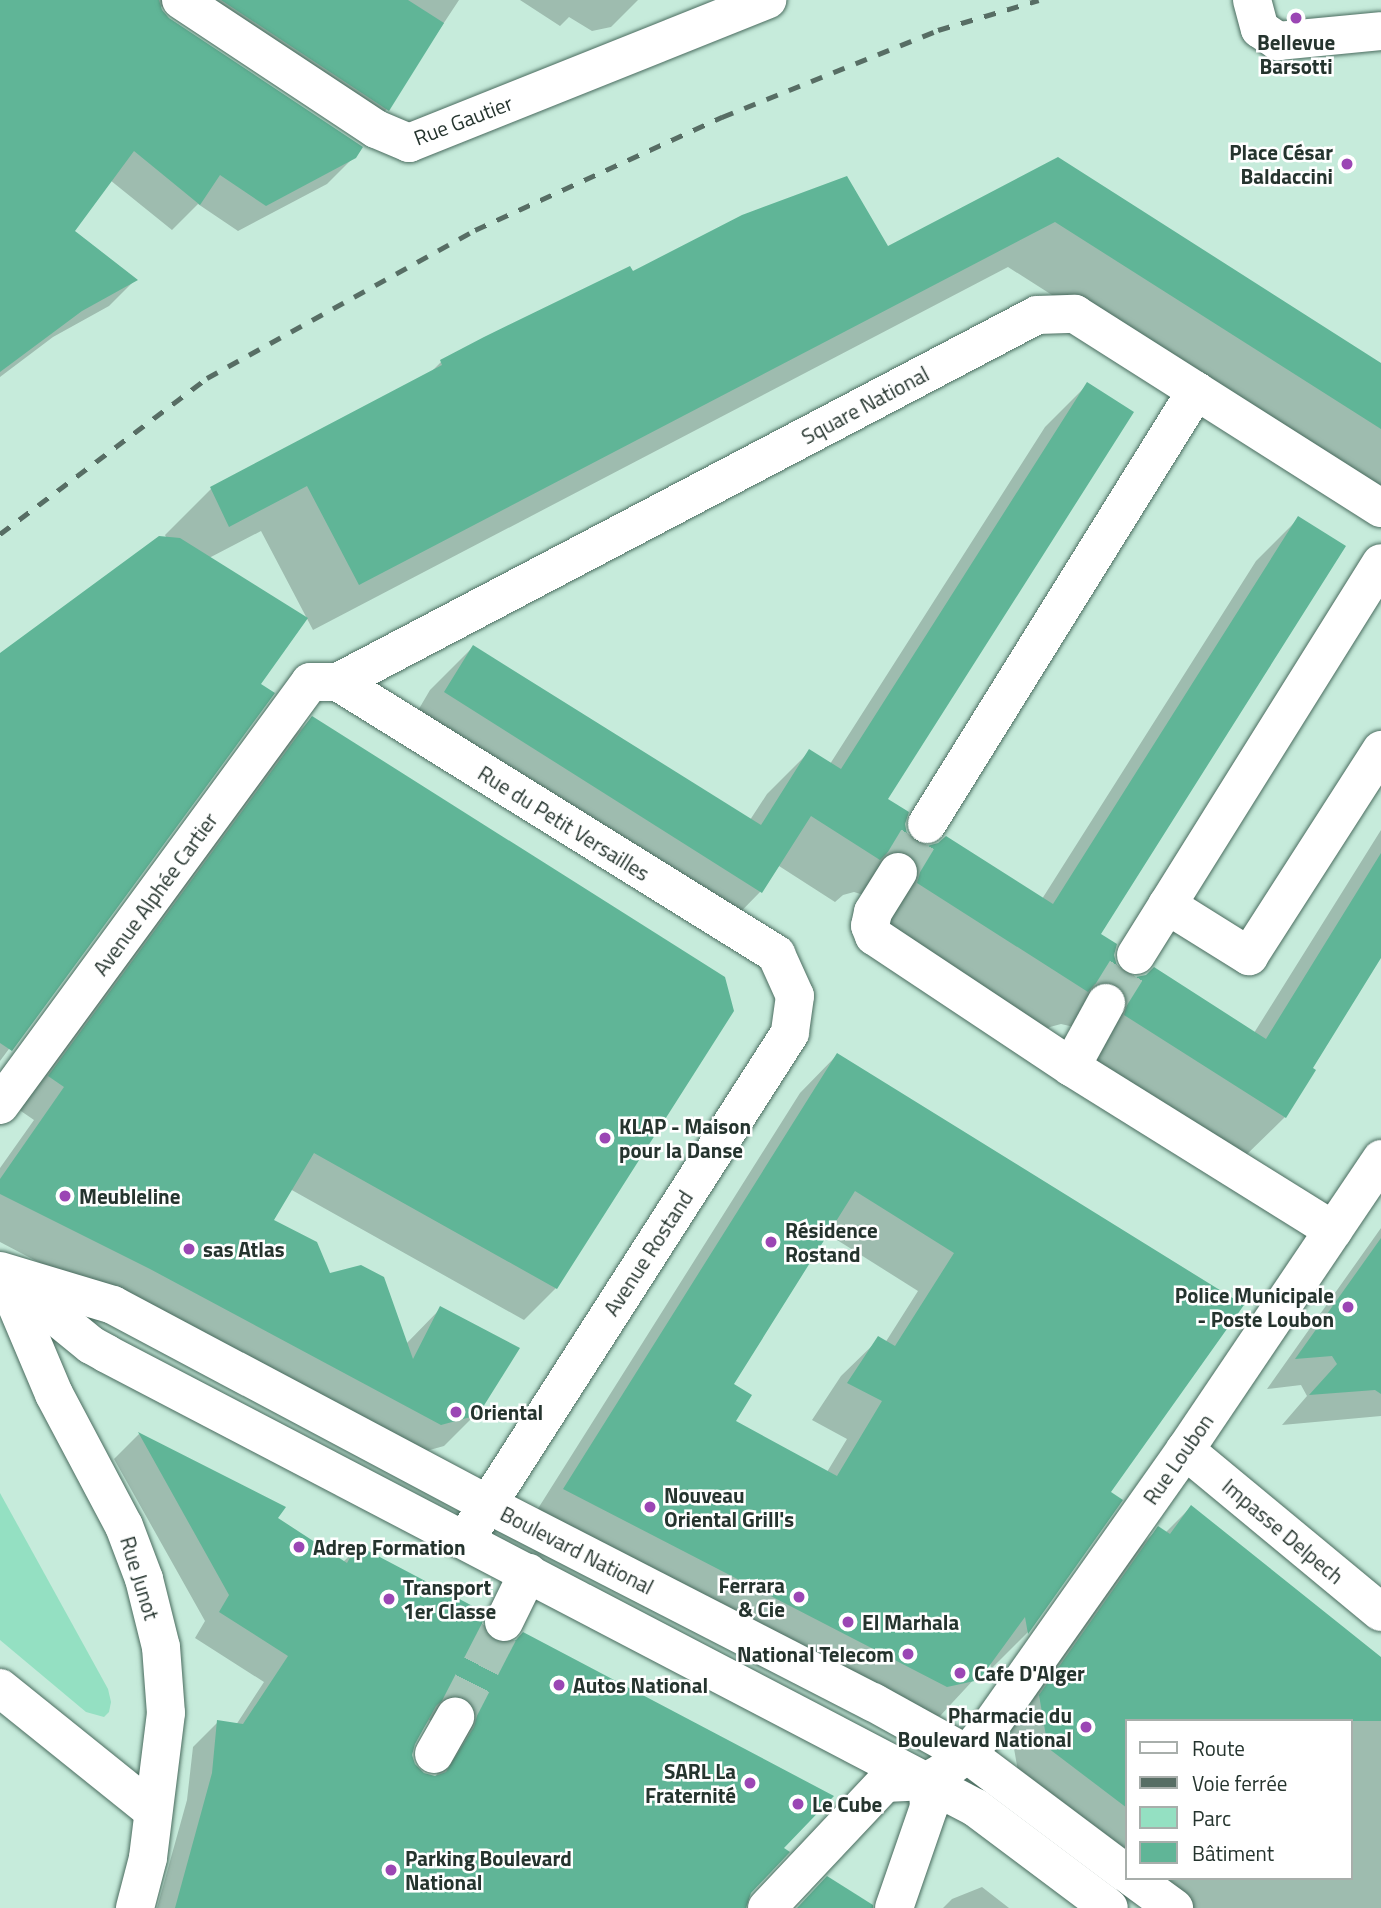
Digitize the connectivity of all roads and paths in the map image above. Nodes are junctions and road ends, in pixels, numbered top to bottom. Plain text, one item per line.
1 (181, 0) edge
2 (767, 0) edge
3 (1254, 8) edge
4 (1381, 31) edge
5 (1196, 391) junction
6 (1381, 508) edge
7 (1381, 563) edge
8 (324, 682) junction
9 (1381, 750) edge
10 (927, 824) tunnel mouth
11 (898, 872) tunnel mouth
12 (1167, 905) junction
13 (1136, 955) tunnel mouth
14 (795, 996) joint
15 (1106, 1003) tunnel mouth
16 (1071, 1067) junction
17 (0, 1105) edge
18 (1381, 1159) edge
19 (1332, 1230) junction
20 (1, 1272) edge
21 (1185, 1450) junction
22 (487, 1504) junction
23 (466, 1540) junction
24 (528, 1573) junction
25 (1381, 1612) edge
26 (504, 1622) tunnel mouth
27 (0, 1688) edge
28 (456, 1717) tunnel mouth
29 (434, 1754) dead end
30 (967, 1754) junction
31 (927, 1781) junction
32 (153, 1811) junction
33 (1126, 1873) edge
34 (1136, 1880) edge
35 (135, 1908) edge
36 (767, 1908) edge
37 (894, 1908) edge
38 (1109, 1908) edge
39 (1174, 1908) edge

1 - 2 street, Rue Gautier
3 - 4 street
5 - 6 street, Square National
5 - 8 street, Square National
5 - 10 street
7 - 12 street
8 - 14 street, Rue du Petit Versailles
8 - 17 street, Avenue Alphée Cartier
9 - 12 street
11 - 16 street
12 - 13 street
14 - 22 street, Avenue Rostand
15 - 16 street
16 - 19 street
18 - 19 street, Rue Loubon
19 - 21 street, Rue Loubon
20 - 22 street, Boulevard National
20 - 23 street, Boulevard National
20 - 32 street, Rue Junot
21 - 25 street, Impasse Delpech
21 - 30 street, Rue Loubon
22 - 23 street, Avenue Rostand
22 - 30 street, Boulevard National
23 - 24 street, Boulevard National
24 - 26 street
24 - 31 street, Boulevard National
27 - 32 street
28 - 29 street
30 - 31 street, Rue Loubon
30 - 33 street, Boulevard National
31 - 36 street
31 - 37 street
31 - 38 street, Boulevard National
32 - 35 street, Rue Junot
34 - 39 street

